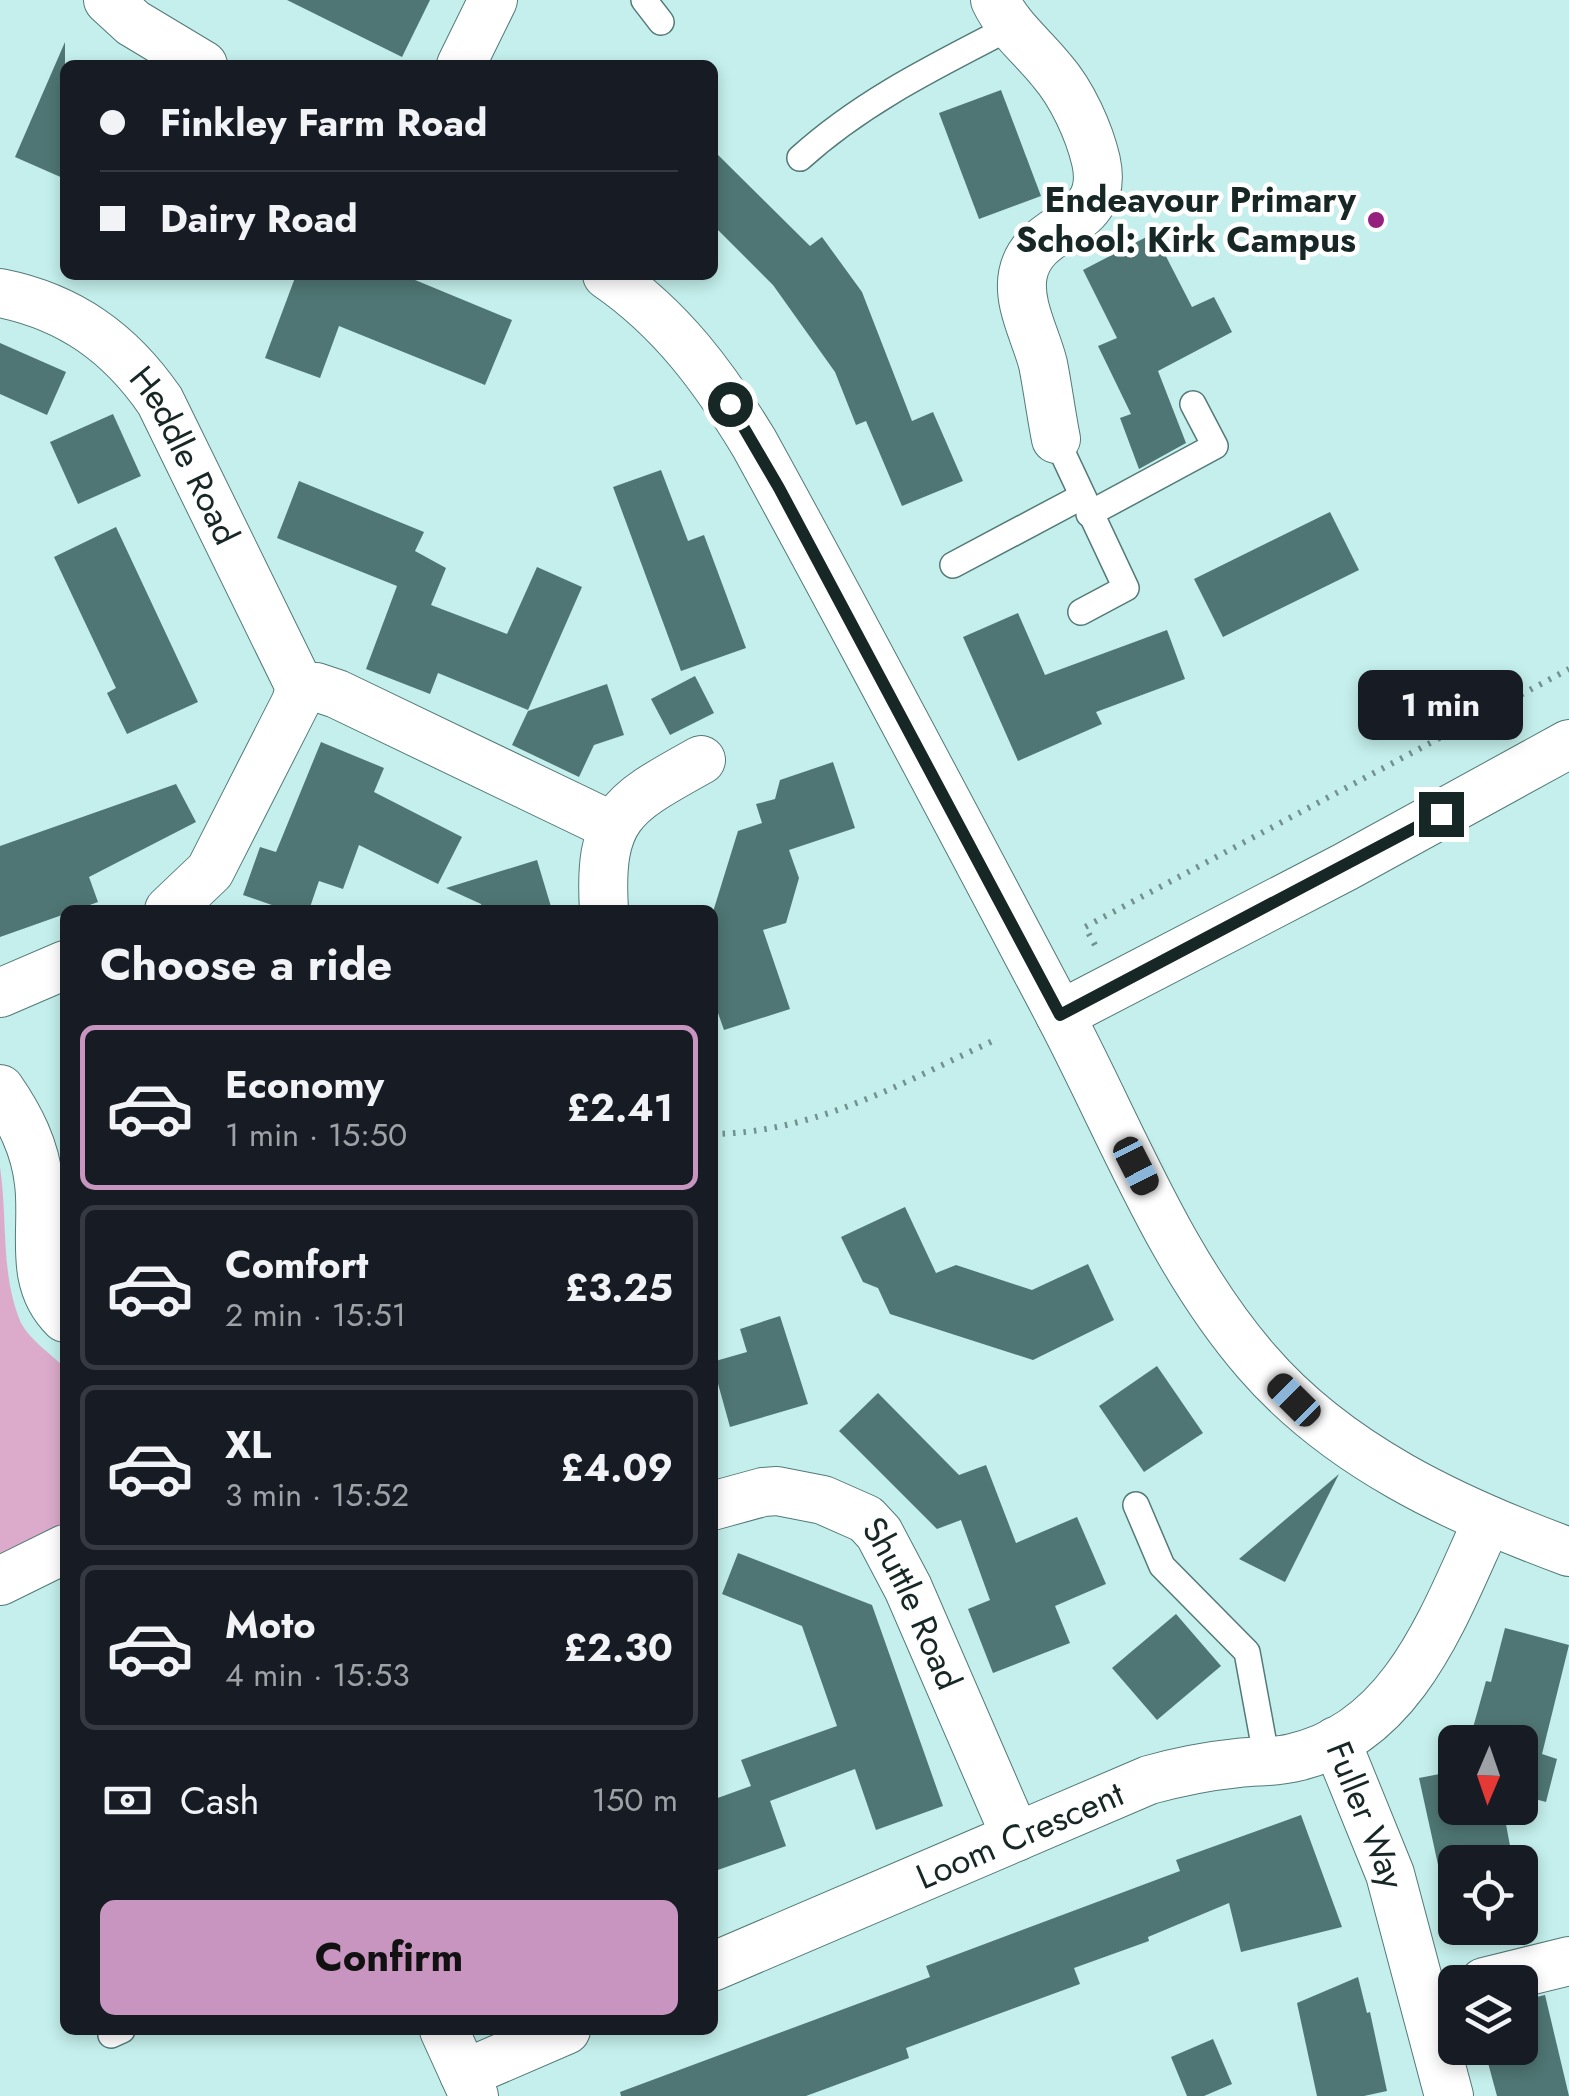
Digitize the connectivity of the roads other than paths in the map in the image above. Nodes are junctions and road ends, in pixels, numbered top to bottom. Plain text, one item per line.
1 (108, 0) edge
2 (492, 0) edge
3 (644, 0) edge
4 (1003, 14) edge
5 (661, 22) dead end
6 (195, 60) edge
7 (463, 60) edge
8 (800, 158) dead end
9 (614, 280) edge
10 (0, 293) edge
11 (1193, 404) dead end
12 (1056, 439) joint
13 (1085, 506) junction
14 (953, 565) dead end
15 (1081, 612) dead end
16 (300, 688) junction
17 (1569, 744) edge
18 (701, 760) dead end
19 (612, 826) junction
20 (175, 905) edge
21 (604, 905) edge
22 (60, 967) edge
23 (0, 994) edge
24 (1060, 1015) junction
25 (0, 1089) edge
26 (60, 1311) edge
27 (718, 1504) edge
28 (1136, 1504) dead end
29 (1488, 1520) junction
30 (60, 1552) edge
31 (1569, 1552) edge
32 (0, 1581) edge
33 (1336, 1740) junction
34 (1267, 1761) junction
35 (1016, 1837) junction
36 (1569, 1961) edge
37 (718, 1964) edge
38 (1538, 1969) edge
39 (1438, 1989) edge
40 (446, 2035) edge
41 (557, 2035) edge
42 (1446, 2065) edge
43 (469, 2085) edge
44 (1449, 2096) edge

1 - 6 street
2 - 7 street
3 - 5 lane
4 - 8 lane
4 - 12 street
9 - 24 street
10 - 16 street, Heddle Road
11 - 13 lane
12 - 13 lane
13 - 14 lane
13 - 15 lane
16 - 19 street
16 - 20 street
17 - 24 street
18 - 19 street
19 - 21 street
22 - 23 street
24 - 29 street
25 - 26 street
27 - 35 street, Shuttle Road
28 - 34 lane
29 - 31 street
29 - 33 street, Fuller Way
30 - 32 street
33 - 34 street, Loom Crescent
33 - 39 street, Fuller Way
34 - 35 street, Loom Crescent
35 - 37 street, Loom Crescent
36 - 38 street
40 - 43 street
41 - 43 street
42 - 44 street, Fuller Way

